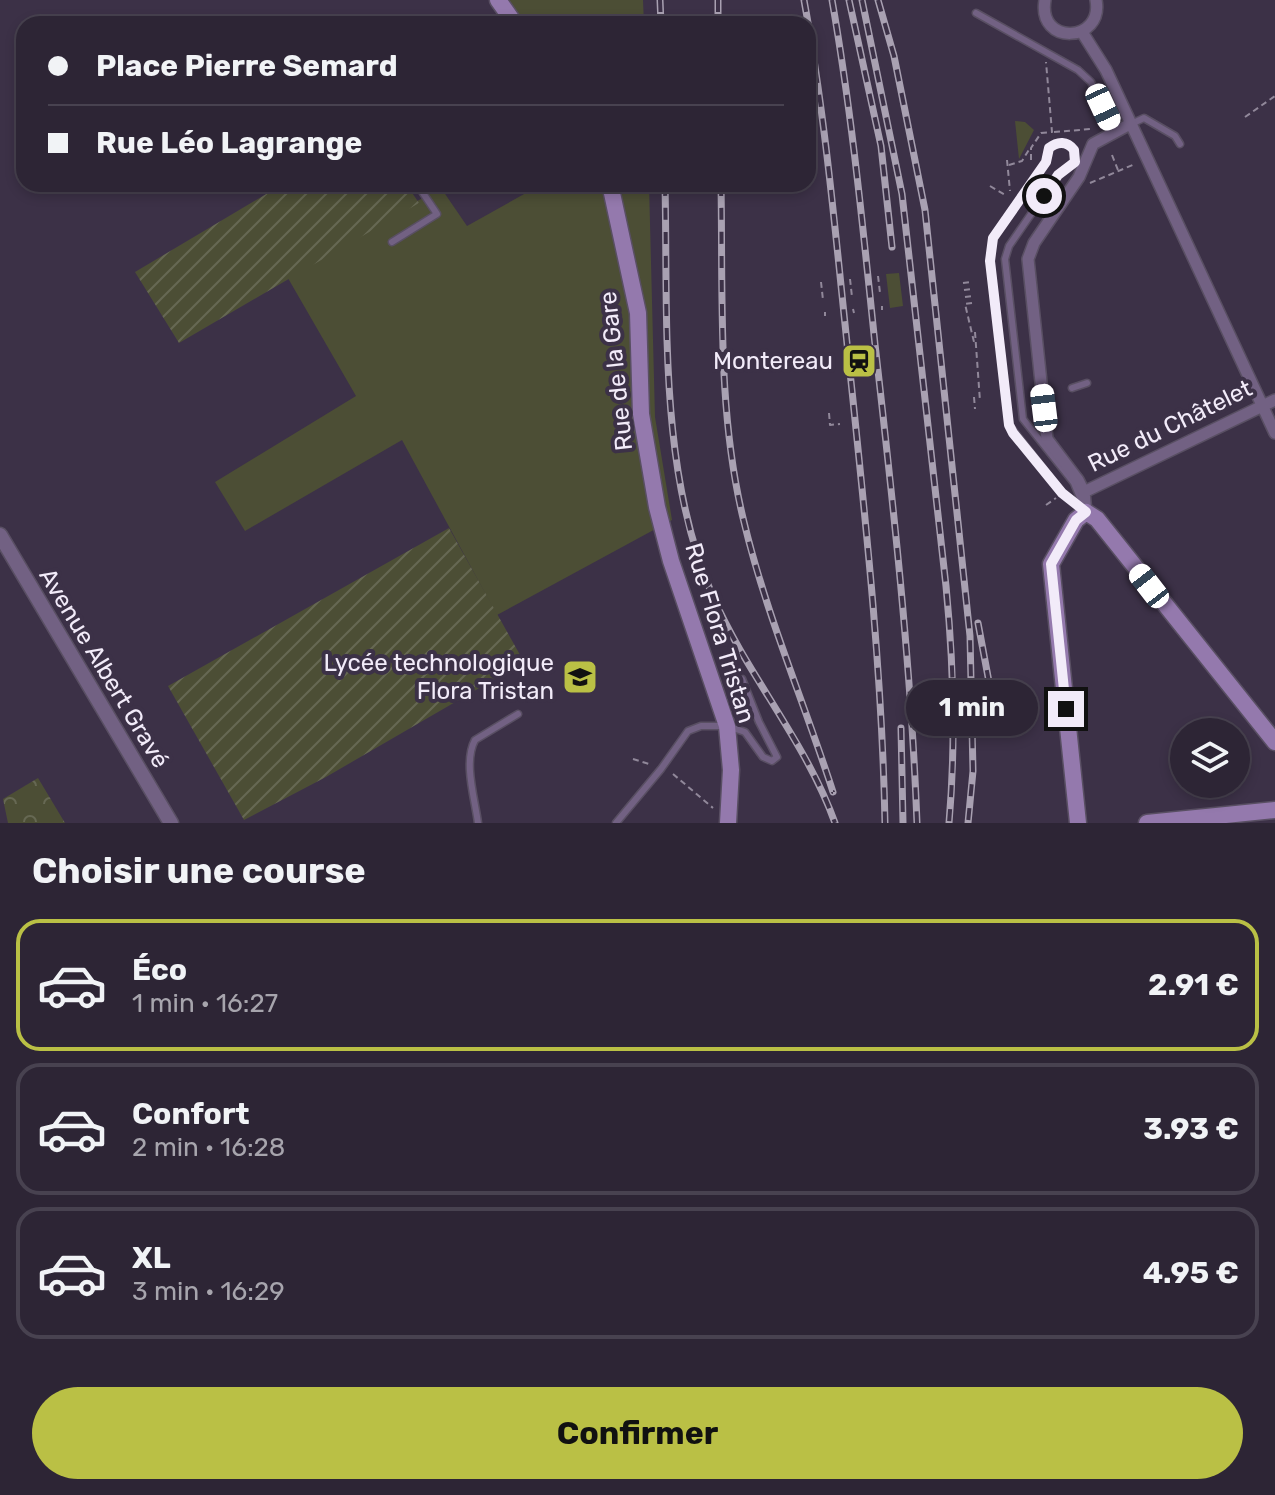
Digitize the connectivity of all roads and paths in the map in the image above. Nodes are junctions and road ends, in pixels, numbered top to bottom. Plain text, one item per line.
1 (1045, 0) edge
2 (1096, 0) edge
3 (976, 13) dead end
4 (1082, 32) junction
5 (1049, 52) junction
6 (1275, 96) edge
7 (1245, 117) dead end
8 (1130, 124) junction
9 (1052, 132) junction
10 (1114, 132) junction
11 (1100, 139) junction
12 (1180, 144) dead end
13 (1031, 148) junction
14 (1112, 155) dead end
15 (1146, 159) junction
16 (1007, 160) dead end
17 (1031, 160) dead end
18 (1007, 165) junction
19 (1118, 171) junction
20 (990, 186) dead end
21 (1080, 187) dead end
22 (1010, 191) dead end
23 (422, 192) edge
24 (612, 192) edge
25 (1007, 196) dead end
26 (392, 242) dead end
27 (878, 276) dead end
28 (850, 279) dead end
29 (821, 282) dead end
30 (971, 282) dead end
31 (963, 283) dead end
32 (972, 289) dead end
33 (964, 290) dead end
34 (880, 293) dead end
35 (973, 296) dead end
36 (852, 297) dead end
37 (965, 297) dead end
38 (823, 300) dead end
39 (972, 303) dead end
40 (975, 332) dead end
41 (974, 342) junction
42 (1087, 383) dead end
43 (1072, 388) dead end
44 (974, 397) dead end
45 (1275, 400) edge
46 (980, 401) dead end
47 (1262, 406) junction
48 (975, 409) dead end
49 (829, 413) dead end
50 (840, 424) dead end
51 (1275, 433) edge
52 (1084, 492) junction
53 (1057, 497) dead end
54 (1046, 505) dead end
55 (657, 507) joint
56 (1086, 512) junction
57 (0, 535) edge
58 (742, 679) dead end
59 (518, 714) dead end
60 (727, 726) junction
61 (1271, 733) edge
62 (633, 759) dead end
63 (654, 765) dead end
64 (673, 774) dead end
65 (1275, 810) edge
66 (723, 817) edge
67 (171, 823) edge
68 (478, 823) edge
69 (616, 823) edge
70 (1078, 823) edge
71 (1147, 823) edge

1 - 4 street
2 - 4 street
3 - 5 lane
4 - 8 street
5 - 9 path
5 - 10 lane
6 - 7 path
8 - 10 street
8 - 12 lane
8 - 15 street
9 - 11 path
9 - 13 path
10 - 11 street
11 - 52 street
13 - 17 path
13 - 18 path
14 - 19 path
15 - 19 path
15 - 47 street
16 - 18 path
18 - 22 path
19 - 21 path
20 - 25 path
23 - 26 lane
24 - 55 main road, Rue de la Gare
27 - 34 path
28 - 36 path
29 - 38 path
30 - 31 path
32 - 33 path
35 - 37 path
39 - 41 path
40 - 41 path
41 - 46 path
42 - 43 lane
44 - 48 path
45 - 47 street, Rue du Châtelet
47 - 51 street
47 - 52 street, Rue du Châtelet
49 - 50 path
52 - 56 street
53 - 54 path
55 - 60 main road, Rue Flora Tristan
56 - 56 lane
56 - 61 main road
56 - 70 main road
57 - 67 street, Avenue Albert Gravé
58 - 60 lane
59 - 68 lane
60 - 66 main road, Rue Flora Tristan
60 - 69 lane
62 - 63 path
64 - 66 path
65 - 71 main road

